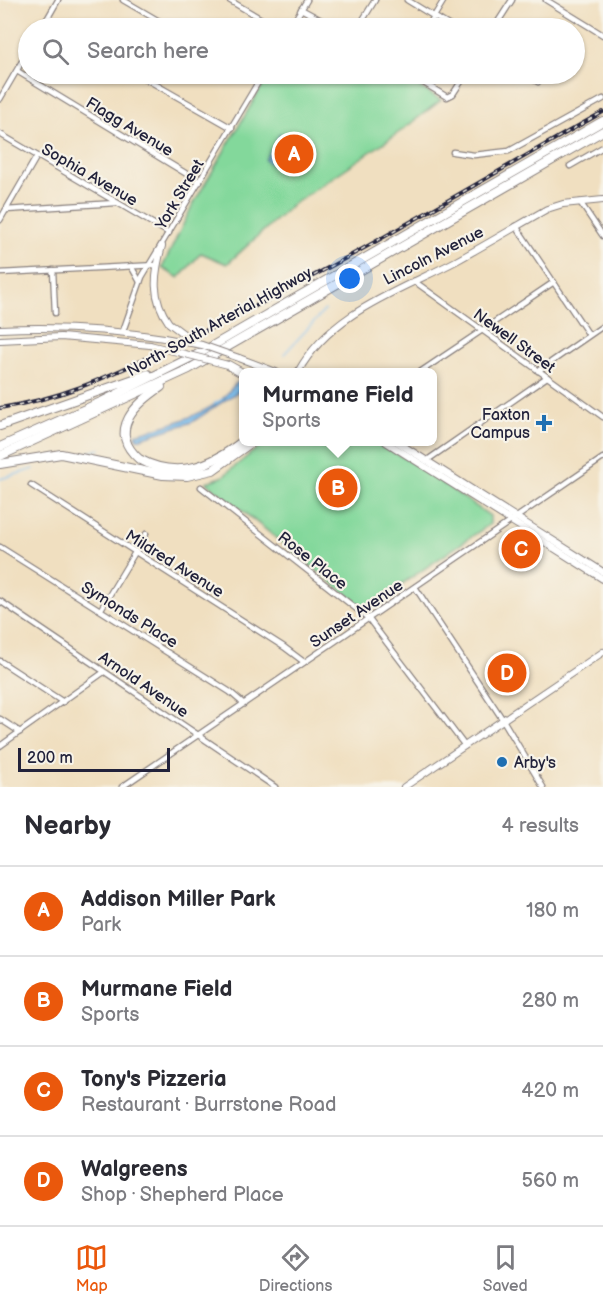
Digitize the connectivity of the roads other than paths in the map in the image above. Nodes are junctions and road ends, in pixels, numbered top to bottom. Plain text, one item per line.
1 (58, 0) edge
2 (123, 0) edge
3 (229, 0) edge
4 (307, 0) edge
5 (375, 0) edge
6 (407, 0) edge
7 (444, 0) edge
8 (512, 0) edge
9 (546, 0) edge
10 (302, 9) junction
11 (434, 16) junction
12 (48, 18) edge
13 (154, 18) edge
14 (260, 18) edge
15 (296, 18) edge
16 (318, 18) edge
17 (364, 18) edge
18 (437, 18) edge
19 (500, 18) edge
20 (576, 18) edge
21 (585, 23) edge
22 (603, 34) edge
23 (17, 71) edge
24 (38, 84) edge
25 (155, 84) edge
26 (257, 84) edge
27 (425, 84) edge
28 (460, 84) edge
29 (0, 99) edge
30 (603, 99) edge
31 (603, 121) edge
32 (232, 128) junction
33 (603, 131) edge
34 (0, 134) edge
35 (603, 147) edge
36 (453, 152) dead end
37 (37, 156) junction
38 (570, 166) dead end
39 (200, 182) junction
40 (603, 200) edge
41 (580, 202) junction
42 (116, 203) junction
43 (6, 210) junction
44 (0, 220) edge
45 (516, 226) junction
46 (169, 233) junction
47 (603, 236) edge
48 (162, 246) joint
49 (153, 265) junction
50 (131, 266) junction
51 (53, 270) junction
52 (0, 273) edge
53 (414, 281) junction
54 (554, 282) junction
55 (140, 283) junction
56 (55, 314) dead end
57 (603, 326) edge
58 (0, 329) edge
59 (123, 331) junction
60 (482, 331) junction
61 (589, 335) junction
62 (0, 340) edge
63 (202, 345) junction
64 (190, 358) junction
65 (228, 365) junction
66 (266, 368) edge
67 (301, 368) edge
68 (426, 368) edge
69 (189, 369) junction
70 (239, 369) edge
71 (538, 370) junction
72 (239, 372) edge
73 (547, 377) junction
74 (603, 417) edge
75 (0, 426) edge
76 (239, 443) edge
77 (245, 446) edge
78 (395, 446) edge
79 (404, 446) edge
80 (0, 447) edge
81 (0, 456) edge
82 (603, 458) edge
83 (425, 462) junction
84 (0, 464) edge
85 (31, 485) dead end
86 (201, 487) dead end
87 (514, 519) junction
88 (146, 534) dead end
89 (0, 547) edge
90 (135, 552) junction
91 (603, 577) edge
92 (415, 587) junction
93 (0, 601) edge
94 (100, 609) junction
95 (368, 618) junction
96 (603, 652) edge
97 (0, 661) edge
98 (304, 662) junction
99 (104, 672) junction
100 (63, 702) junction
101 (244, 704) junction
102 (0, 719) edge
103 (503, 720) junction
104 (20, 732) junction
105 (198, 735) junction
106 (0, 746) edge
107 (465, 746) junction
108 (122, 787) edge
109 (274, 787) edge
110 (404, 787) edge
111 (543, 787) edge

1 - 12 street
2 - 13 street
3 - 14 street
4 - 10 street
5 - 17 street
6 - 11 street
7 - 11 street
8 - 19 street
9 - 20 street
10 - 15 street
10 - 16 street
11 - 18 street
21 - 22 street
23 - 29 street
24 - 39 street, Flagg Avenue
25 - 32 street
26 - 32 street, York Street
27 - 28 street
30 - 36 street
31 - 64 highway, North-South Arterial Highway
32 - 39 street, York Street
33 - 69 highway, North-South Arterial Highway
34 - 37 street, Sophia Avenue
35 - 38 street
37 - 42 street, Sophia Avenue
37 - 43 street
39 - 46 street, York Street
40 - 41 street, Lincoln Avenue
41 - 45 street, Lincoln Avenue
41 - 47 street
42 - 43 street
42 - 46 street, Sophia Avenue
43 - 44 street
45 - 53 street, Lincoln Avenue
45 - 54 street
46 - 48 street, York Street
48 - 49 street
49 - 50 street
49 - 55 street
49 - 63 street, bridge
50 - 51 street
50 - 55 street
51 - 52 street
51 - 56 street
53 - 60 street, Newell Street
53 - 67 street, Lincoln Avenue
54 - 60 street
54 - 61 street
55 - 59 street
57 - 61 street
58 - 59 street
59 - 63 street, bridge
60 - 68 street
60 - 71 street, Newell Street
61 - 71 street
62 - 65 street, bridge
63 - 66 street, bridge
64 - 75 highway
64 - 80 highway, North-South Arterial Highway
65 - 70 street
65 - 72 highway
69 - 76 highway
69 - 81 highway, North-South Arterial Highway
71 - 73 street, Newell Street
73 - 74 street, Newell Street
73 - 83 street
77 - 84 highway
78 - 83 street
79 - 83 street
82 - 87 street, Sunset Avenue
83 - 87 street
85 - 90 street, Mildred Avenue
86 - 95 street, Rose Place
87 - 91 street
87 - 92 street, Sunset Avenue
88 - 90 street
89 - 94 street, Symonds Place
90 - 94 street
90 - 98 street, Mildred Avenue
92 - 95 street, Sunset Avenue
92 - 103 street
93 - 99 street, Arnold Avenue
94 - 101 street, Symonds Place
95 - 98 street, Sunset Avenue
95 - 107 street, Rose Place
96 - 103 street
97 - 100 street
98 - 101 street, Sunset Avenue
99 - 100 street
99 - 105 street, Arnold Avenue
100 - 104 street
101 - 105 street, Sunset Avenue
102 - 104 street
103 - 107 street
103 - 111 street
104 - 106 street
105 - 108 street, Sunset Avenue
105 - 109 street, Arnold Avenue
107 - 110 street

